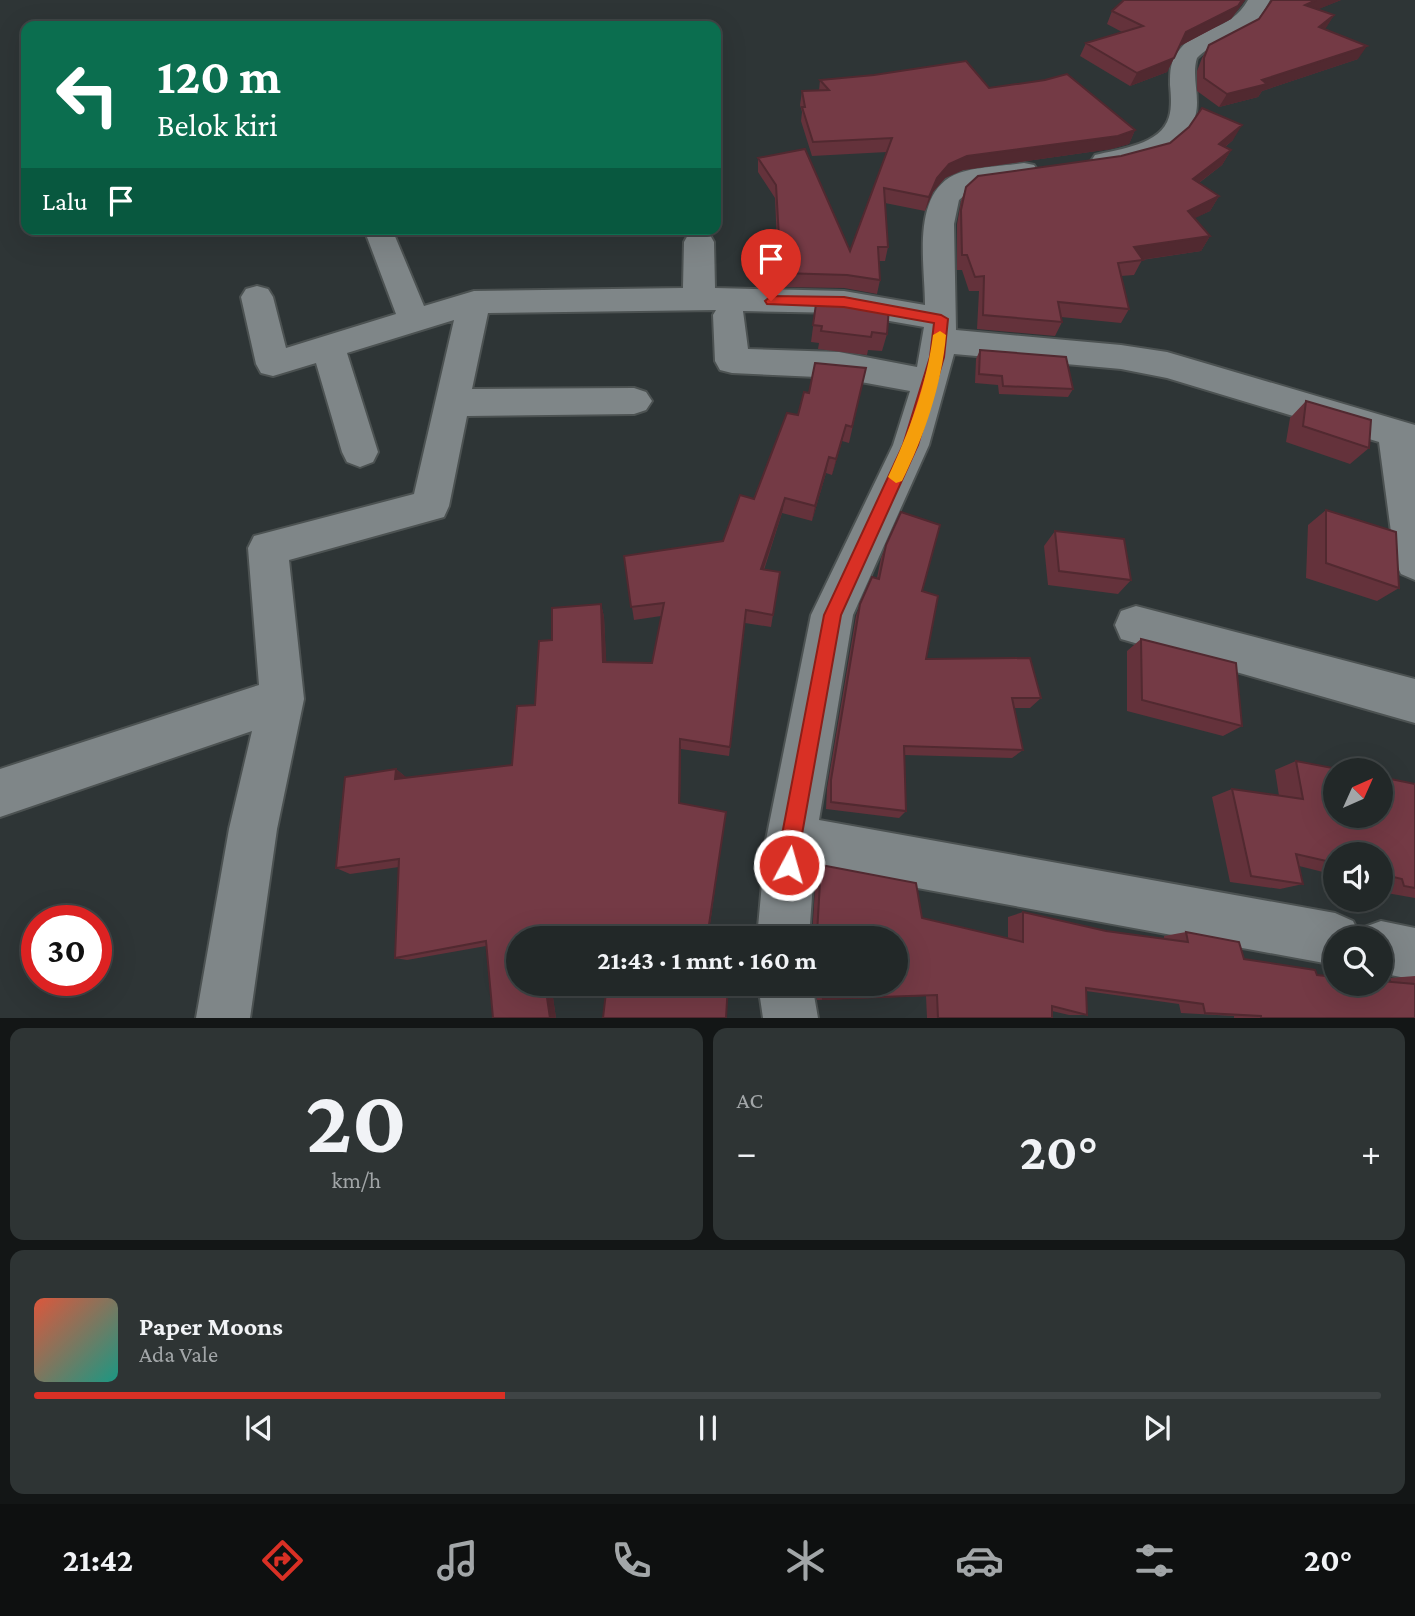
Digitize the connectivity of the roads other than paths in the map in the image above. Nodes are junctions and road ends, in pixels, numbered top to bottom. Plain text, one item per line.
1 (1259, 0) edge
2 (380, 235) edge
3 (699, 242) dead end
4 (257, 297) dead end
5 (699, 299) junction
6 (474, 302) junction
7 (729, 316) dead end
8 (414, 320) junction
9 (940, 330) junction
10 (328, 346) junction
11 (930, 382) junction
12 (634, 401) dead end
13 (452, 403) junction
14 (1406, 437) edge
15 (360, 452) dead end
16 (1415, 562) edge
17 (1136, 625) dead end
18 (282, 699) junction
19 (1415, 701) edge
20 (0, 793) edge
21 (791, 840) junction
22 (784, 926) edge
23 (1323, 937) edge
24 (1393, 949) edge
25 (1415, 954) edge
26 (787, 996) edge
27 (223, 1017) edge
28 (791, 1017) edge

1 - 9 street
2 - 8 street
3 - 5 street
4 - 10 street
5 - 6 street
5 - 9 street
6 - 8 street
6 - 13 street
7 - 11 street
8 - 10 street
9 - 11 street
9 - 14 street
10 - 15 street
11 - 21 street
12 - 13 street
13 - 18 street
14 - 16 street
17 - 19 street
18 - 20 street
18 - 27 street
21 - 22 street
21 - 23 street
24 - 25 street
26 - 28 street

